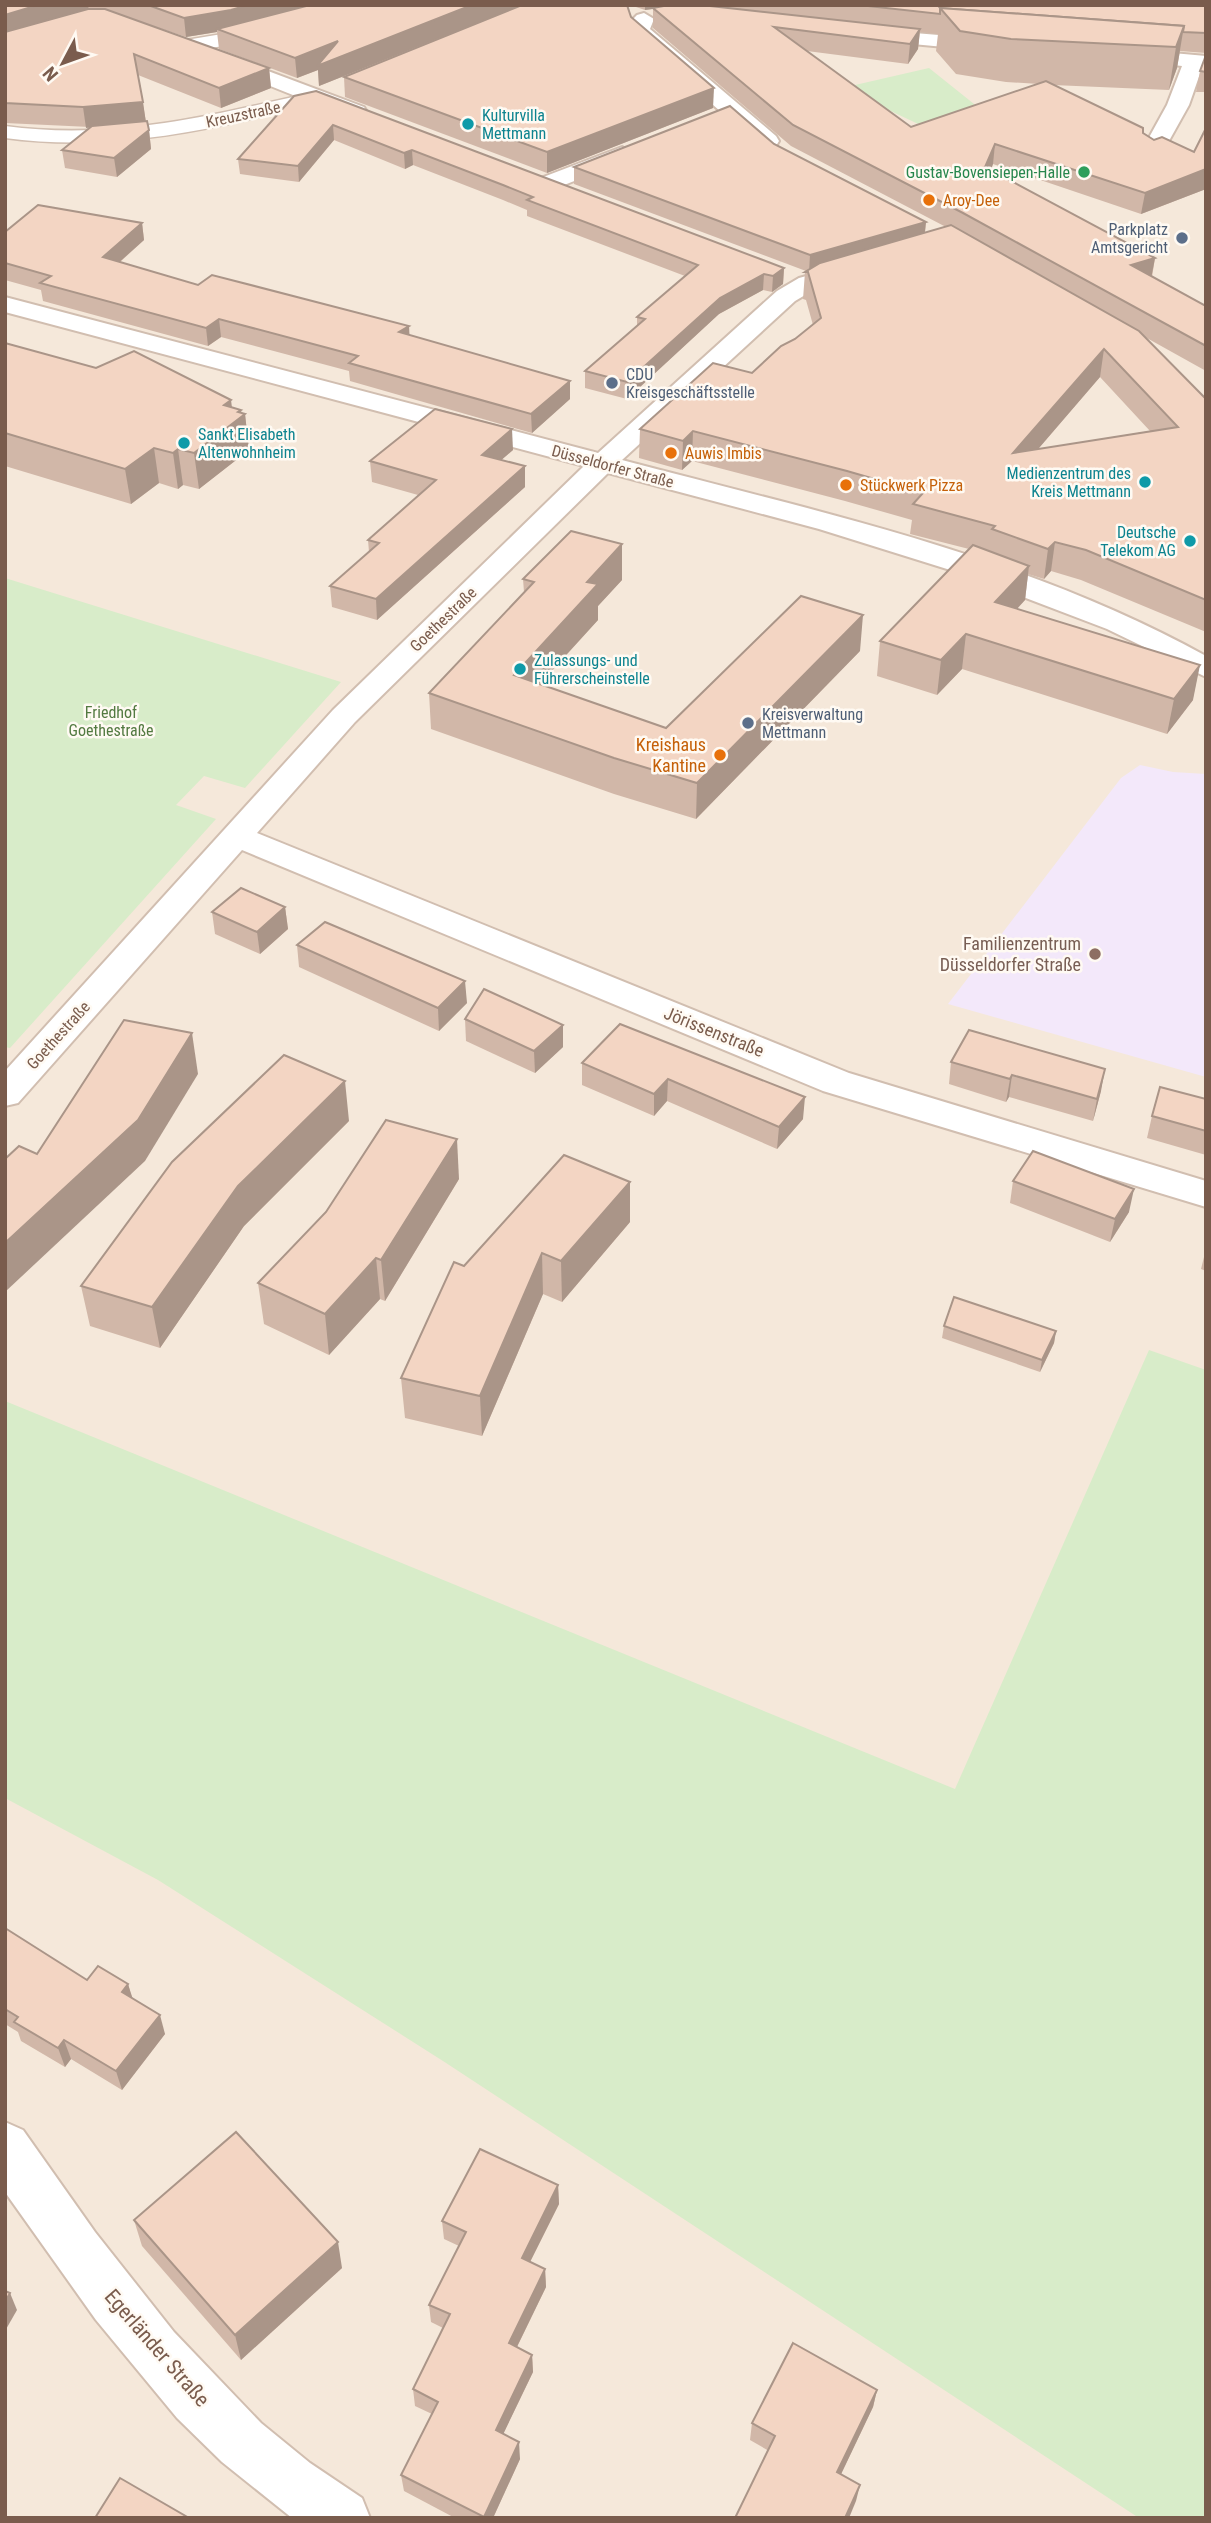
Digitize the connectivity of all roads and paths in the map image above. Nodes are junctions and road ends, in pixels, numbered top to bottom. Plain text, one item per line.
1 (309, 5) edge
2 (355, 5) edge
3 (334, 11) junction
4 (645, 15) dead end
5 (138, 28) edge
6 (841, 32) edge
7 (185, 46) junction
8 (1004, 47) edge
9 (1101, 53) edge
10 (1200, 61) edge
11 (344, 87) edge
12 (319, 97) junction
13 (732, 111) junction
14 (375, 119) edge
15 (707, 120) edge
16 (5, 132) edge
17 (645, 145) edge
18 (1152, 152) edge
19 (782, 153) edge
20 (521, 174) edge
21 (546, 184) junction
22 (583, 198) edge
23 (874, 265) edge
24 (5, 304) edge
25 (603, 463) junction
26 (1206, 668) edge
27 (235, 835) junction
28 (5, 1094) edge
29 (1206, 1194) edge
30 (7, 2154) edge
31 (342, 2518) edge

1 - 3 street
2 - 3 street
3 - 7 street
4 - 13 street
5 - 7 street
6 - 8 street
7 - 12 street
9 - 10 street
10 - 18 street
11 - 12 street, Kreuzstraße
12 - 14 street
12 - 16 street, Kreuzstraße
13 - 15 street
13 - 19 street
17 - 21 street
20 - 21 street
21 - 22 street
23 - 25 street, Goethestraße
24 - 25 street, Düsseldorfer Straße
25 - 26 street, Düsseldorfer Straße
25 - 27 street, Goethestraße
27 - 28 street, Goethestraße
27 - 29 street, Jörissenstraße
30 - 31 street, Egerländer Straße

